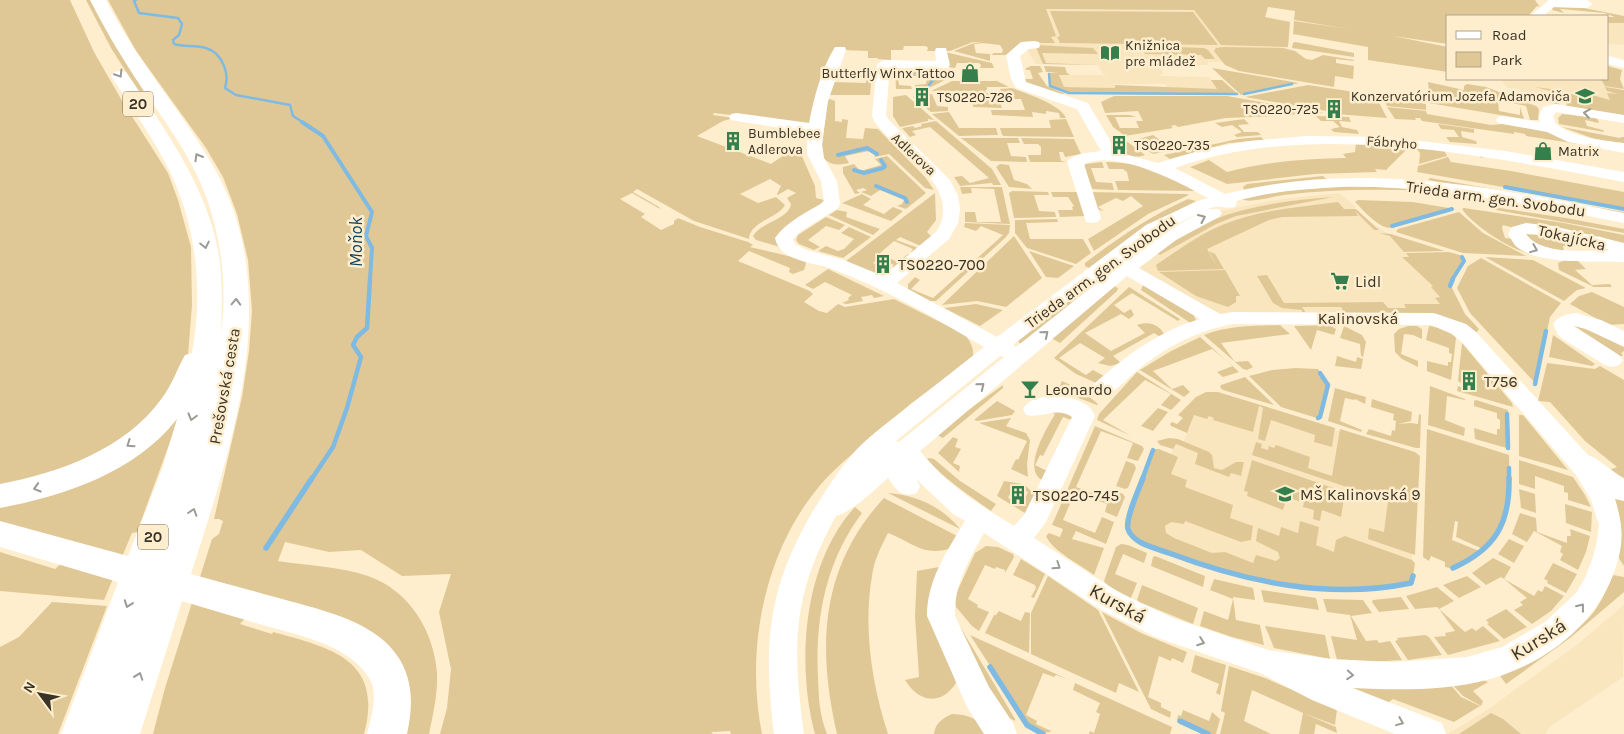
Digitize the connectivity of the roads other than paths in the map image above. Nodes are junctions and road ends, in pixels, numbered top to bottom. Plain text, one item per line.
1 (80, 0) edge
2 (98, 0) edge
3 (1587, 4) dead end
4 (1537, 15) edge
5 (1034, 44) dead end
6 (840, 50) dead end
7 (941, 51) dead end
8 (1609, 60) edge
9 (1624, 64) edge
10 (736, 117) dead end
11 (1624, 119) edge
12 (1503, 120) dead end
13 (816, 128) junction
14 (1551, 128) junction
15 (1624, 148) edge
16 (1111, 155) junction
17 (1160, 168) junction
18 (1624, 177) edge
19 (1228, 202) junction
20 (1092, 218) dead end
21 (1624, 218) edge
22 (1624, 226) edge
23 (1624, 249) edge
24 (1624, 256) edge
25 (1119, 263) junction
26 (884, 285) junction
27 (1216, 320) junction
28 (208, 335) junction
29 (1624, 340) edge
30 (998, 346) junction
31 (1018, 357) junction
32 (1612, 360) dead end
33 (1102, 389) dead end
34 (937, 396) junction
35 (1034, 408) dead end
36 (898, 455) junction
37 (1576, 457) junction
38 (863, 474) junction
39 (915, 478) junction
40 (1624, 492) edge
41 (0, 496) edge
42 (971, 512) junction
43 (0, 534) edge
44 (1017, 540) junction
45 (1268, 663) junction
46 (123, 730) edge
47 (81, 734) edge
48 (387, 734) edge
49 (789, 734) edge
50 (1002, 734) edge
51 (1432, 734) edge

1 -> 28 highway, Prešovská cesta / 20
46 -> 2 highway, Prešovská cesta / 20
3 - 4 street
5 - 16 street
6 - 13 street
7 - 26 street, Adlerova
8 - 9 street
10 - 13 street
11 -> 14 street
12 - 14 street
13 - 26 street
14 - 15 street
16 - 17 street
16 - 20 street
17 - 18 street, Fábryho
17 - 19 street
19 - 21 street, Trieda arm. gen. Svobodu
19 - 22 street, Trieda arm. gen. Svobodu
19 - 25 street, Trieda arm. gen. Svobodu
23 -> 24 street, Tokajícka
25 - 27 street
25 - 30 street, Trieda arm. gen. Svobodu
31 -> 25 street, Trieda arm. gen. Svobodu
26 - 30 street
27 - 33 street, Kalinovská
27 - 37 street, Kalinovská
28 -> 41 highway
28 -> 47 highway, Prešovská cesta / 20
29 - 32 street
30 - 31 street
30 - 34 street, Trieda arm. gen. Svobodu
36 -> 31 street, Trieda arm. gen. Svobodu
34 - 36 street
34 - 38 street, Trieda arm. gen. Svobodu
35 - 44 street
36 - 38 street, Trieda arm. gen. Svobodu
36 - 39 street
37 - 40 street
45 -> 37 street, Kurská
38 - 39 street, Kurská
38 - 49 street, Trieda arm. gen. Svobodu
39 - 42 street, Kurská
42 - 44 street, Kurská
42 - 50 street
43 - 48 highway
44 -> 45 street, Kurská
45 -> 51 street, Kurská

